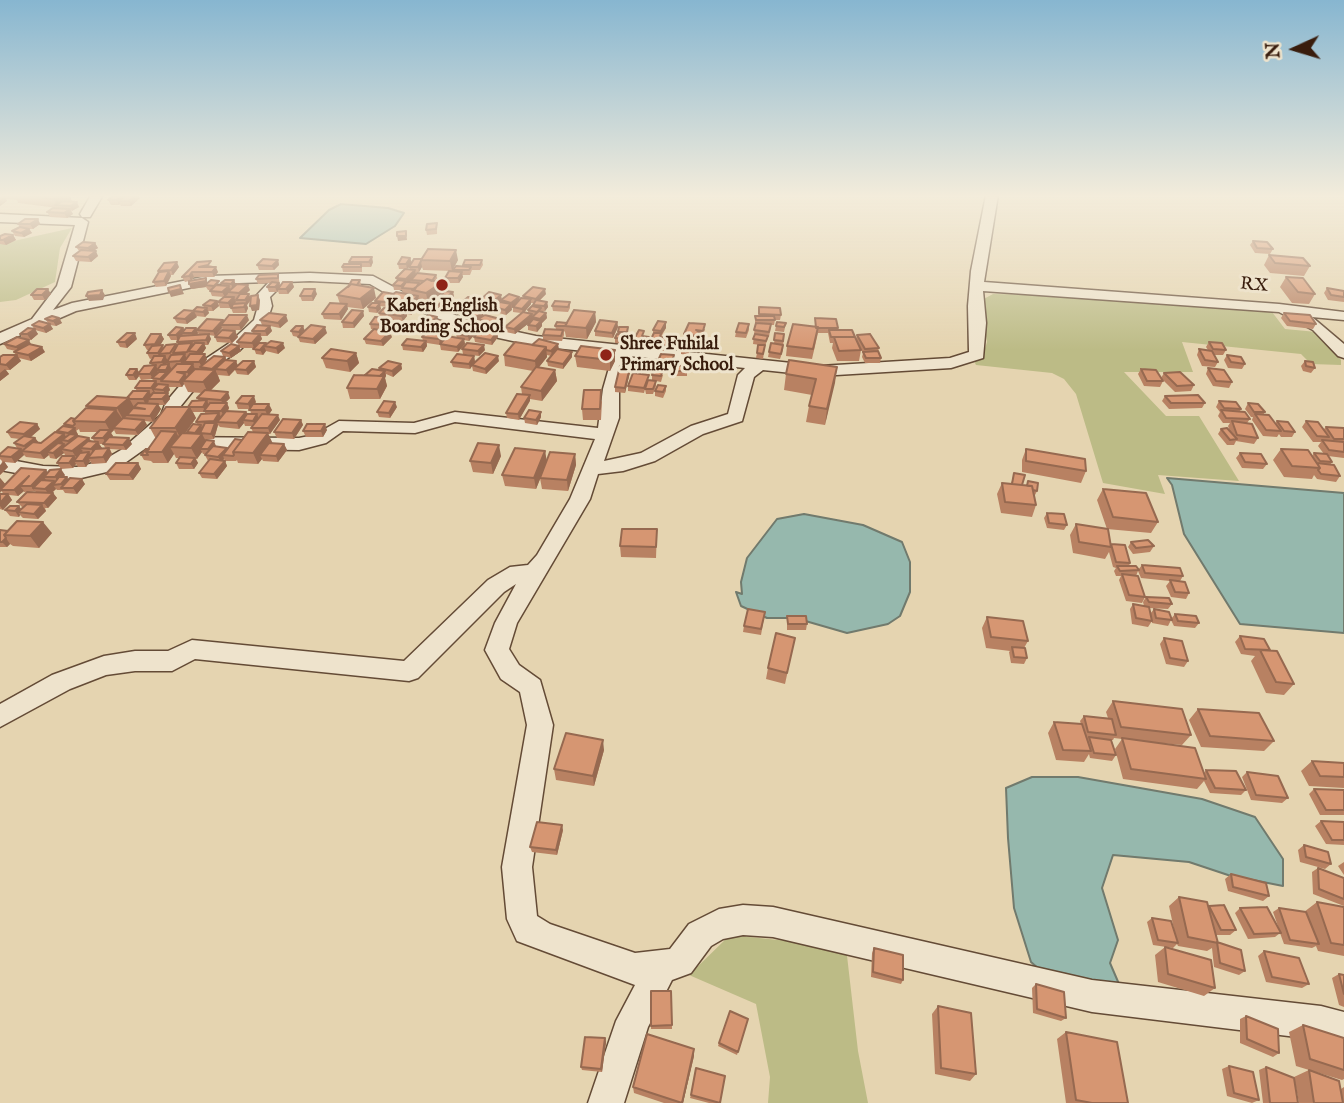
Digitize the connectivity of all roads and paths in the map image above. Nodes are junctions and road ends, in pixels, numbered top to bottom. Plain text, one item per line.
1 (75, 246) edge
2 (984, 246) edge
3 (281, 278) junction
4 (978, 286) junction
5 (1292, 311) junction
6 (1344, 316) edge
7 (37, 323) junction
8 (0, 339) edge
9 (622, 351) junction
10 (1344, 353) edge
11 (759, 365) junction
12 (603, 434) junction
13 (143, 442) junction
14 (0, 464) edge
15 (590, 468) junction
16 (534, 572) junction
17 (0, 716) edge
18 (661, 968) junction
19 (1344, 1029) edge
20 (606, 1103) edge

1 - 7 street
2 - 4 street
3 - 7 street
3 - 9 street
3 - 13 street
4 - 5 street, RX
4 - 11 street
5 - 6 street
5 - 10 street, RX
7 - 8 street
9 - 11 street
9 - 12 street
11 - 15 street
12 - 13 street
12 - 15 street
13 - 14 street
15 - 16 street
16 - 17 street
16 - 18 street
18 - 19 street
18 - 20 street

